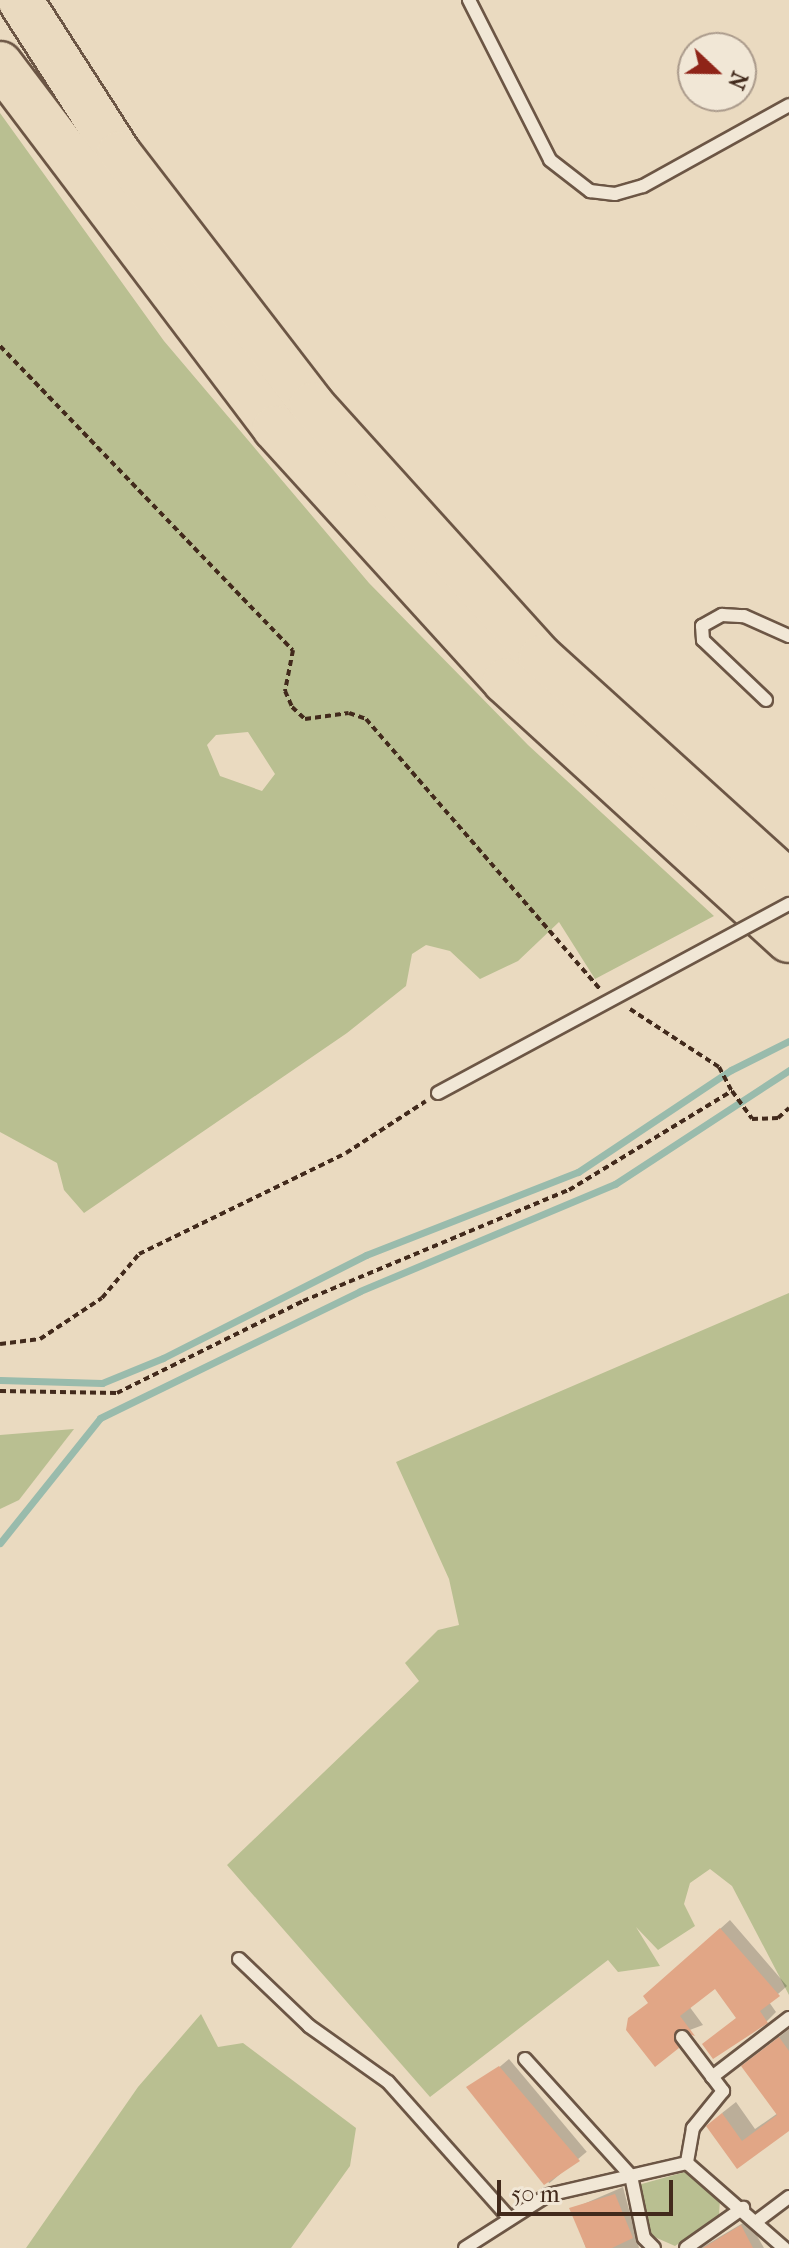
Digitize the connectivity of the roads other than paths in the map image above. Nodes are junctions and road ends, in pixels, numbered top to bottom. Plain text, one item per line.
1 (20, 0) edge
2 (469, 0) edge
3 (0, 64) edge
4 (789, 105) edge
5 (789, 636) edge
6 (766, 700) dead end
7 (789, 883) edge
8 (789, 904) edge
9 (789, 940) edge
10 (438, 1093) road end
11 (239, 1959) dead end
12 (789, 2018) edge
13 (682, 2037) dead end
14 (525, 2059) dead end
15 (712, 2077) junction
16 (687, 2163) junction
17 (631, 2176) junction
18 (789, 2197) edge
19 (743, 2208) junction
20 (510, 2219) junction
21 (757, 2221) junction
22 (465, 2248) edge
23 (654, 2248) edge
24 (686, 2248) edge
25 (784, 2248) edge

1 - 7 highway
2 - 4 lane
3 - 9 highway
5 - 6 lane
8 - 10 lane, bridge
11 - 20 lane
12 - 15 lane
13 - 15 lane
14 - 17 lane
15 - 16 lane
16 - 17 lane
16 - 19 lane
17 - 20 lane
17 - 23 lane
18 - 21 lane
19 - 21 lane
19 - 24 lane
20 - 22 lane
21 - 25 lane

